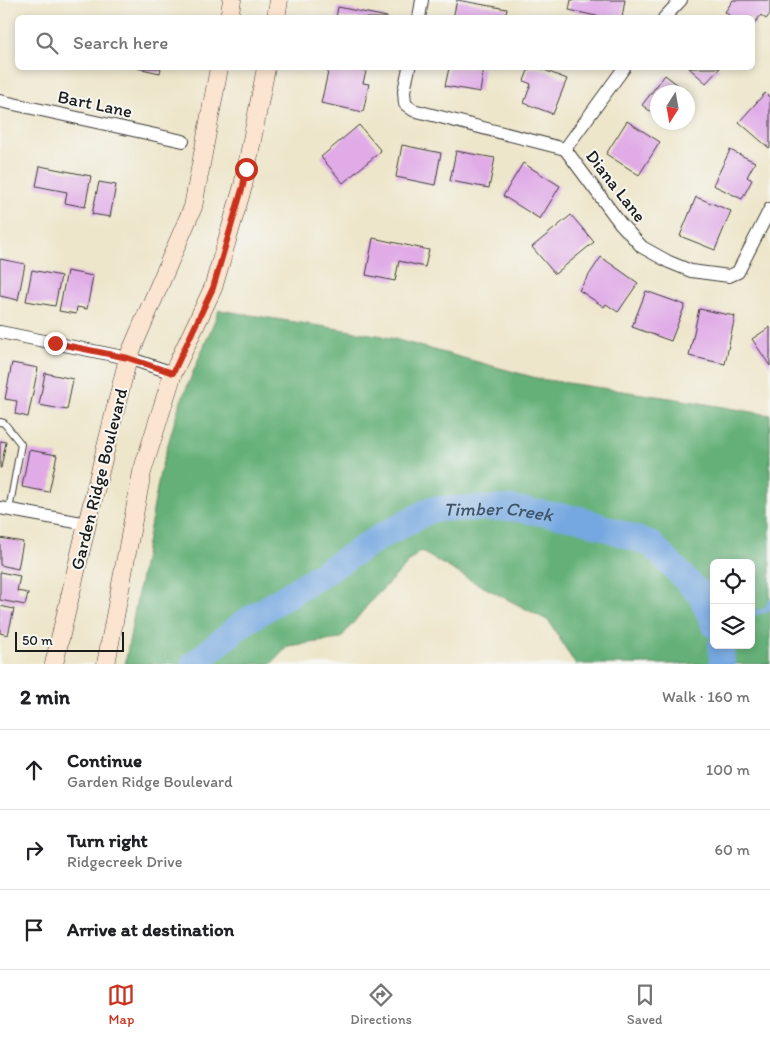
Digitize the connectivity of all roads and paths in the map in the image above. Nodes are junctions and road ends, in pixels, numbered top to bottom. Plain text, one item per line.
1 (232, 0) edge
2 (279, 0) edge
3 (422, 0) edge
4 (680, 0) edge
5 (230, 15) edge
6 (276, 15) edge
7 (420, 15) edge
8 (667, 15) edge
9 (220, 70) edge
10 (266, 70) edge
11 (409, 70) edge
12 (623, 70) edge
13 (0, 101) edge
14 (183, 141) dead end
15 (565, 149) junction
16 (770, 208) edge
17 (0, 332) edge
18 (128, 358) junction
19 (173, 373) junction
20 (0, 422) edge
21 (5, 509) edge
22 (87, 524) junction
23 (106, 662) edge
24 (54, 664) edge

1 - 5 main road
2 - 6 main road
3 - 7 street
4 - 8 street
9 - 18 main road, Garden Ridge Boulevard
10 - 19 main road
11 - 15 street, Diana Lane
12 - 15 street
13 - 14 street, Bart Lane
15 - 16 street, Diana Lane
17 - 18 street
18 - 19 street
18 - 22 main road, Garden Ridge Boulevard
19 - 23 main road
20 - 21 lane
21 - 22 street
22 - 24 main road, Garden Ridge Boulevard

